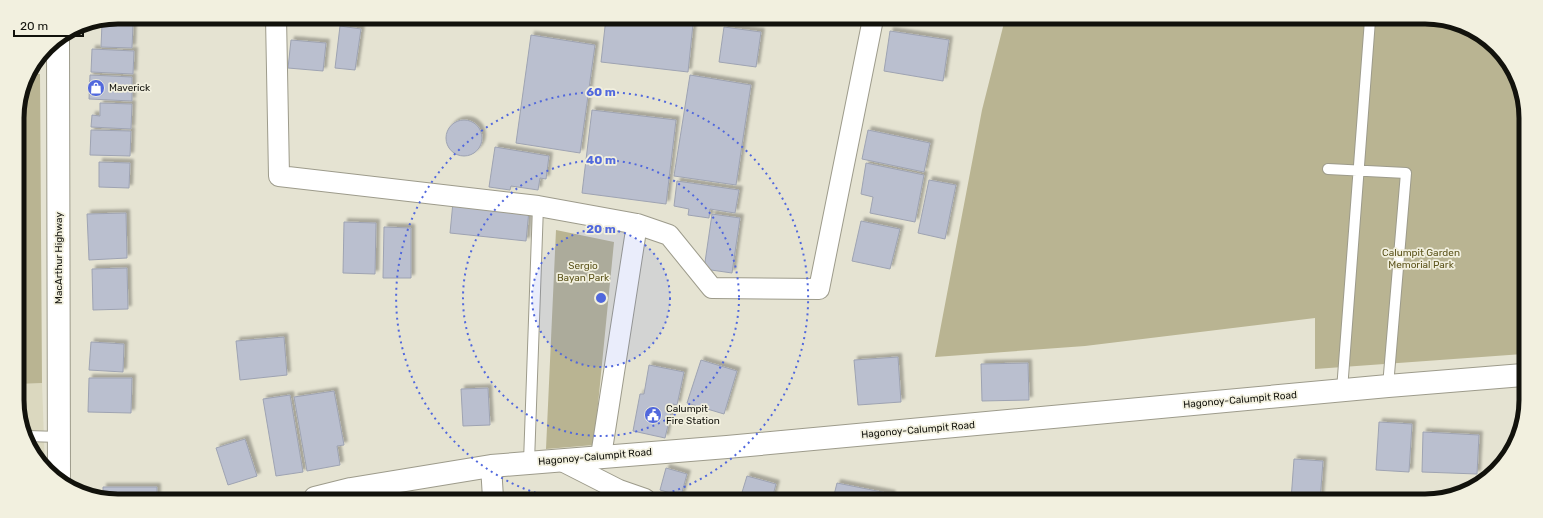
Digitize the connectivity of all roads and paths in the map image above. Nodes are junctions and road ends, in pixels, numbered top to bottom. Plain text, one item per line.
1 (276, 24) edge
2 (872, 24) edge
3 (1370, 24) edge
4 (58, 46) edge
5 (1328, 169) dead end
6 (1359, 170) junction
7 (538, 206) junction
8 (637, 224) junction
9 (1519, 375) edge
10 (1388, 386) junction
11 (1342, 390) junction
12 (31, 436) edge
13 (59, 437) junction
14 (602, 456) junction
15 (560, 460) junction
16 (529, 462) junction
17 (491, 466) junction
18 (59, 473) edge
19 (331, 494) edge
20 (493, 494) edge
21 (632, 494) edge

1 - 7 street
2 - 8 street
3 - 6 lane
4 - 13 main road, MacArthur Highway
5 - 6 lane
6 - 10 lane
6 - 11 lane
7 - 8 street
7 - 16 lane
8 - 14 street
9 - 10 main road, Hagonoy-Calumpit Road
10 - 11 main road, Hagonoy-Calumpit Road
11 - 14 main road, Hagonoy-Calumpit Road
12 - 13 lane
13 - 18 main road, MacArthur Highway
14 - 15 main road, Hagonoy-Calumpit Road
15 - 16 main road, Hagonoy-Calumpit Road
15 - 21 street
16 - 17 main road, Hagonoy-Calumpit Road
17 - 19 main road, Hagonoy-Calumpit Road
17 - 20 street

